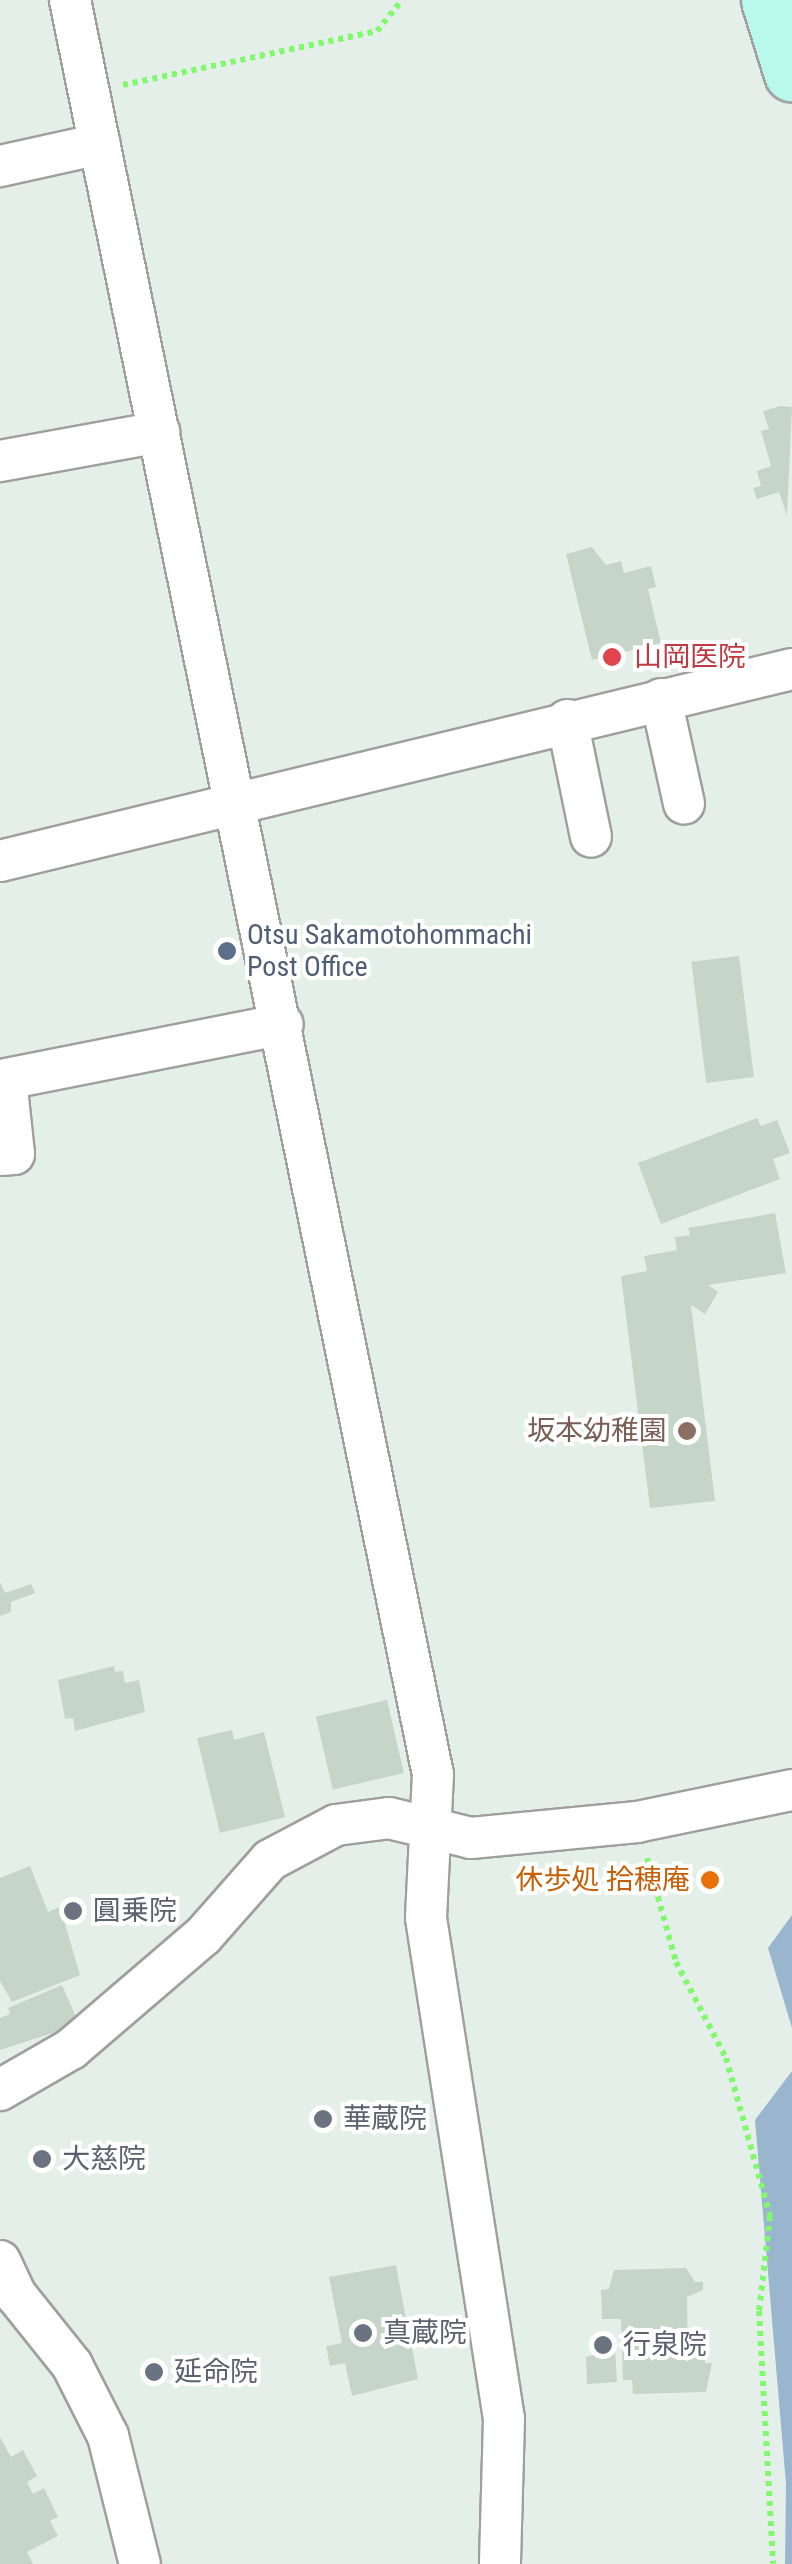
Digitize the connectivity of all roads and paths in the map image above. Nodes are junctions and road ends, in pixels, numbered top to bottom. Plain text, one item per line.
1 (70, 0) edge
2 (402, 0) edge
3 (770, 0) edge
4 (792, 74) edge
5 (89, 93) junction
6 (100, 144) junction
7 (0, 166) edge
8 (160, 432) junction
9 (0, 461) edge
10 (792, 669) edge
11 (661, 699) junction
12 (567, 720) junction
13 (684, 804) dead end
14 (238, 806) junction
15 (591, 837) dead end
16 (0, 861) edge
17 (283, 1024) junction
18 (0, 1155) edge
19 (792, 1790) edge
20 (637, 1822) junction
21 (429, 1828) junction
22 (0, 2090) edge
23 (0, 2261) edge
24 (140, 2564) edge
25 (500, 2564) edge
26 (773, 2564) edge

1 - 5 street
2 - 5 path
3 - 4 main road
5 - 6 street
6 - 7 street
6 - 8 street
8 - 9 street
8 - 14 street
10 - 11 street
11 - 12 street
11 - 13 street
12 - 14 street
12 - 15 street
14 - 16 street
14 - 17 street
17 - 18 street
17 - 21 street
19 - 20 street
20 - 21 street
20 - 26 path
21 - 22 street
21 - 25 street
23 - 24 street

